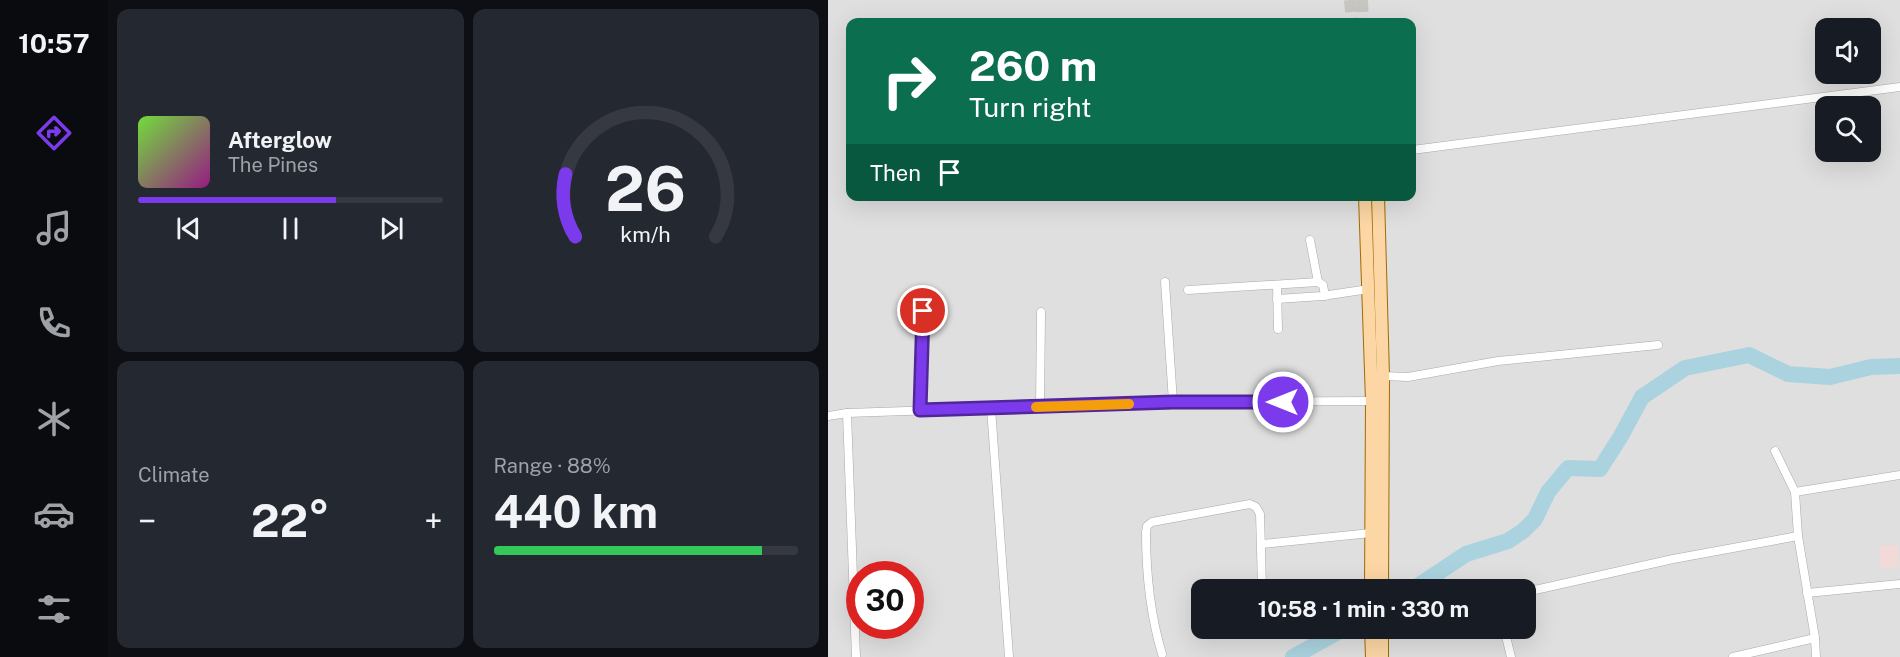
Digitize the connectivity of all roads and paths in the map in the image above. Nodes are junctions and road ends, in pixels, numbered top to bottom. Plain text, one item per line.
1 (1900, 87) edge
2 (1416, 149) edge
3 (1365, 201) edge
4 (1378, 201) edge
5 (1310, 240) dead end
6 (1165, 282) dead end
7 (1318, 282) junction
8 (1277, 285) junction
9 (1369, 289) junction
10 (1188, 290) dead end
11 (1325, 296) junction
12 (1277, 299) junction
13 (923, 311) dead end
14 (1041, 312) dead end
15 (1278, 329) dead end
16 (1658, 345) dead end
17 (1383, 376) junction
18 (1372, 401) junction
19 (1173, 402) junction
20 (1040, 407) junction
21 (991, 408) junction
22 (920, 410) junction
23 (847, 413) junction
24 (828, 416) edge
25 (1775, 451) dead end
26 (1900, 475) edge
27 (1795, 492) junction
28 (1371, 533) junction
29 (1798, 536) junction
30 (1262, 544) junction
31 (1262, 579) edge
32 (1371, 579) edge
33 (1382, 579) edge
34 (1900, 584) edge
35 (1536, 590) edge
36 (1807, 593) junction
37 (1815, 638) junction
38 (1371, 639) edge
39 (1382, 639) edge
40 (1507, 639) edge
41 (1162, 654) dead end
42 (856, 657) edge
43 (1008, 657) edge
44 (1372, 657) edge
45 (1382, 657) edge
46 (1512, 657) edge
47 (1733, 657) edge
48 (1816, 657) edge

1 - 2 street
3 - 9 main road
4 - 17 main road
5 - 7 street
6 - 19 street
7 - 8 street
7 - 11 street
8 - 10 street
8 - 12 street
9 - 11 street
9 - 18 main road
11 - 12 street
12 - 15 street
13 - 22 street
14 - 20 street
16 - 17 street
17 - 33 main road
18 - 19 street
18 - 28 main road
19 - 20 street
20 - 21 street
21 - 22 street
21 - 43 street
22 - 23 street
23 - 24 street
23 - 42 street
25 - 27 street
26 - 27 street
27 - 29 street
28 - 30 street
28 - 32 main road
29 - 35 street
29 - 36 street
30 - 31 street
30 - 41 street
34 - 36 street
36 - 37 street
37 - 47 street
37 - 48 street
38 - 44 main road
39 - 45 main road
40 - 46 street

